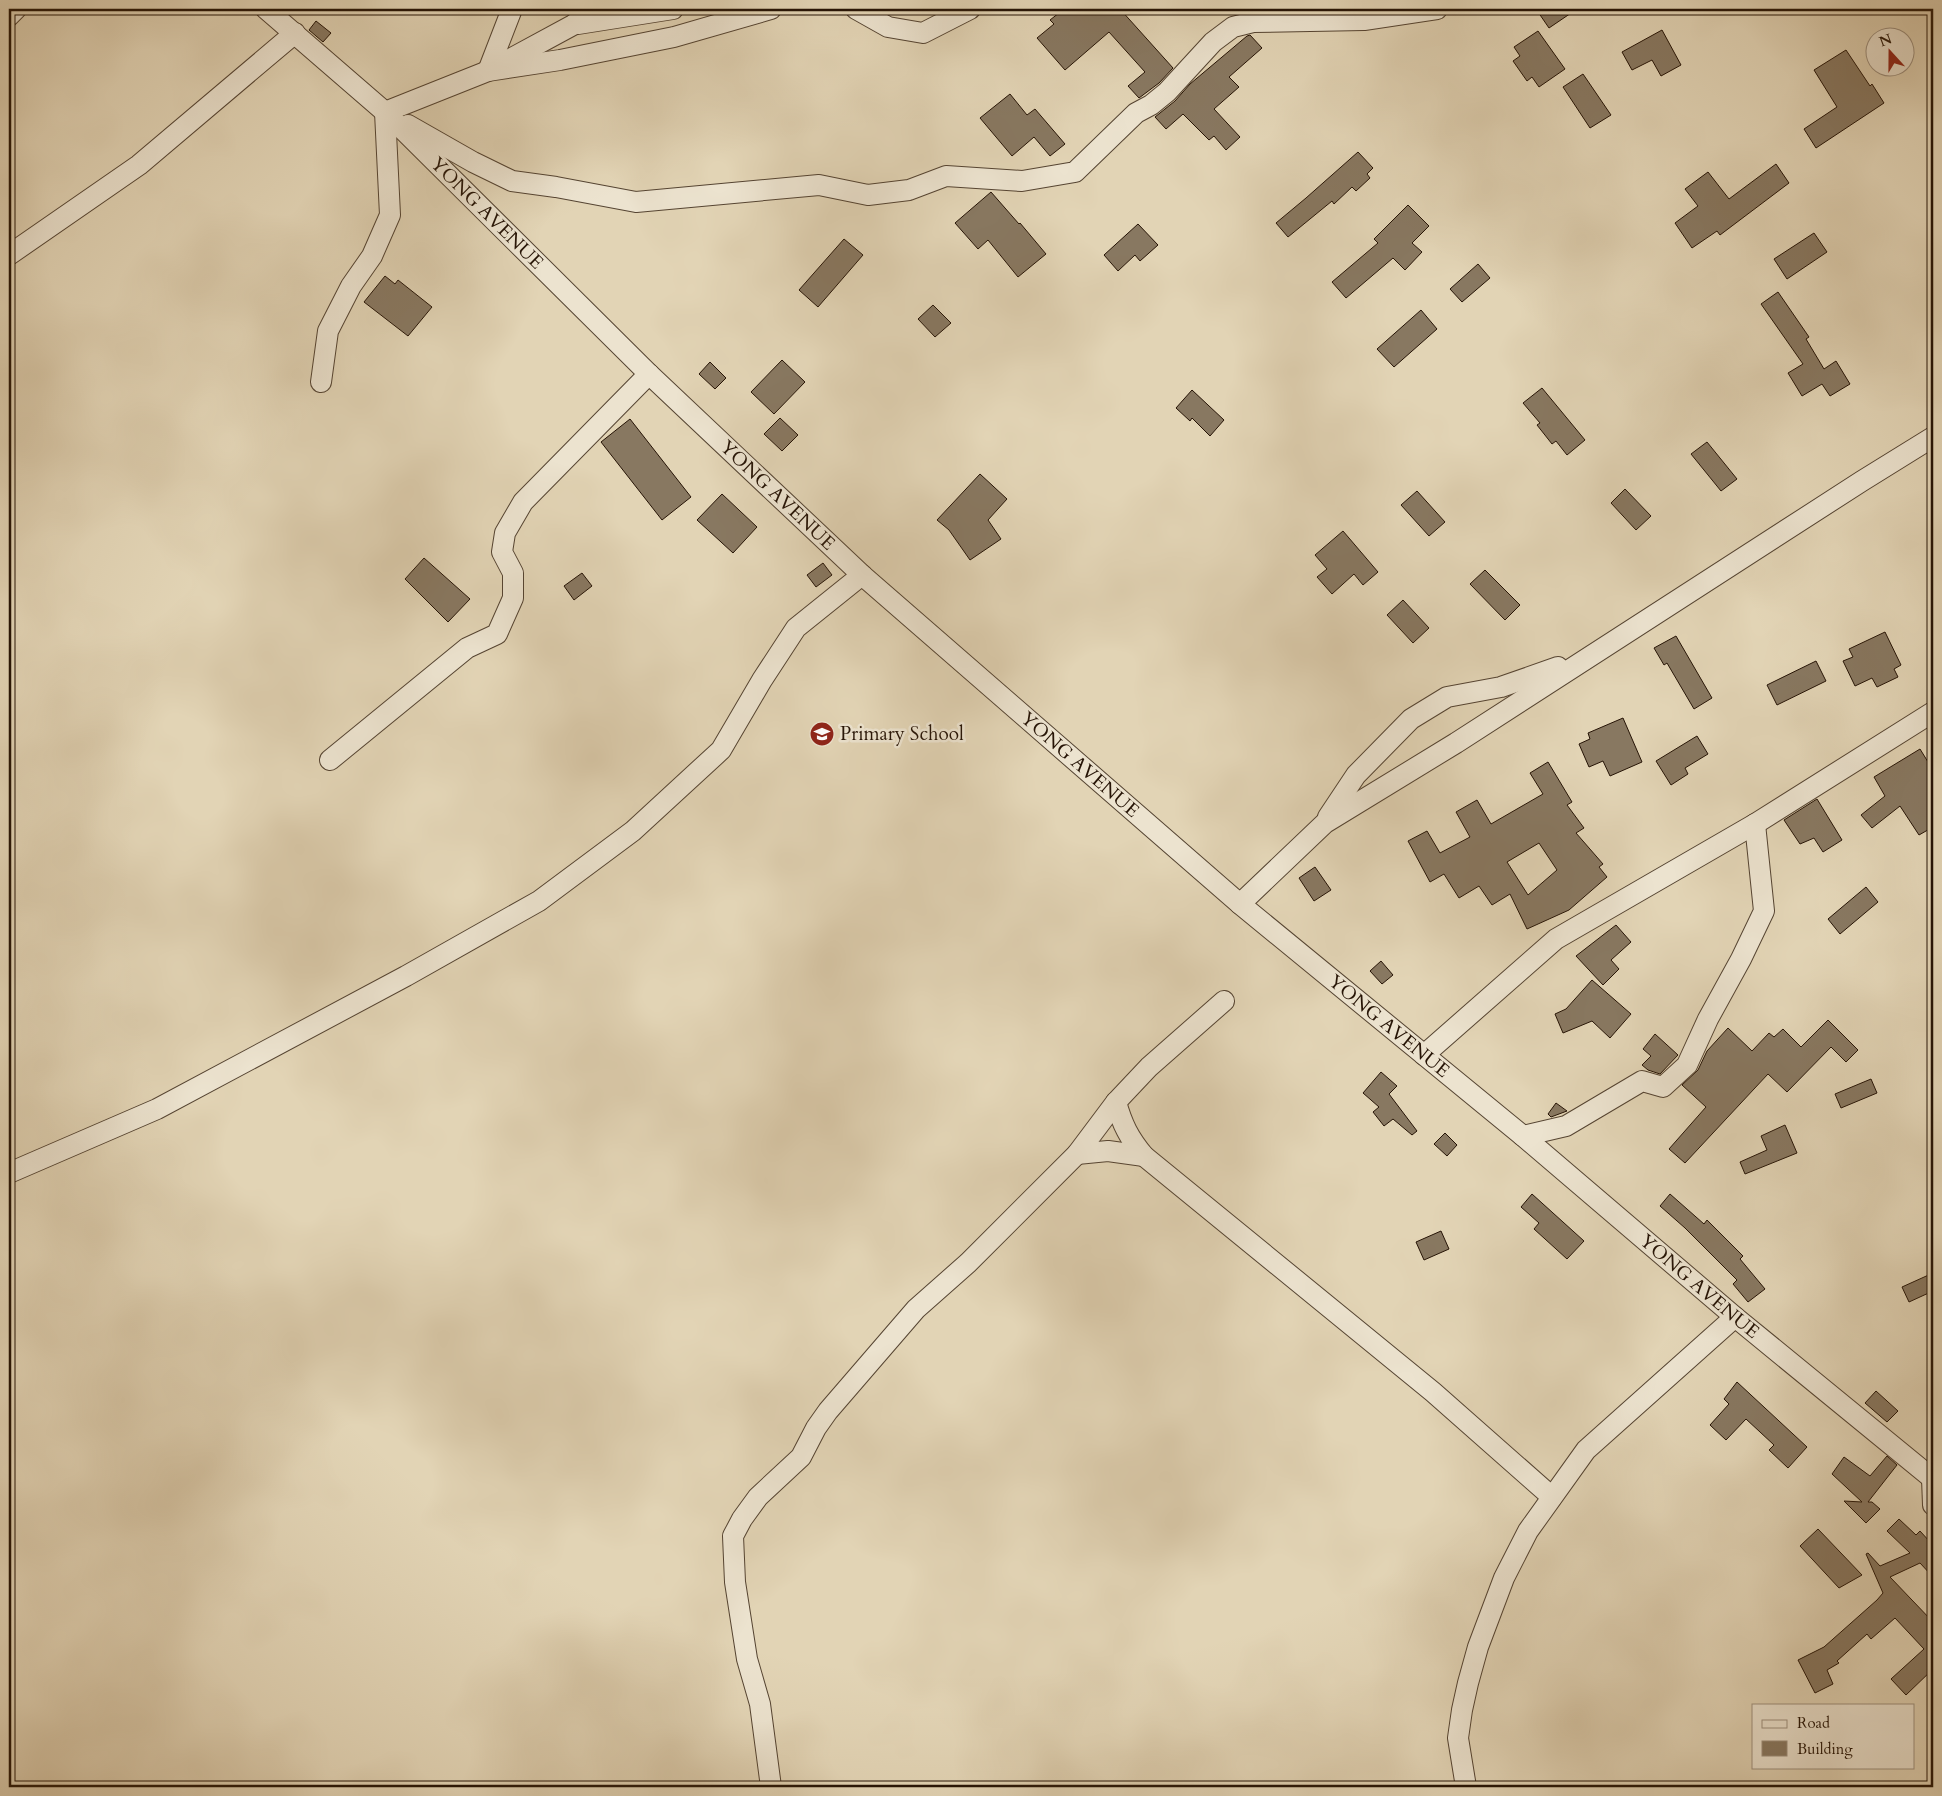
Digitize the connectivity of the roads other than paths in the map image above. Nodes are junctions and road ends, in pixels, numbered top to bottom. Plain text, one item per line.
1 (16, 9) edge
2 (266, 9) edge
3 (512, 9) edge
4 (596, 9) edge
5 (672, 9) edge
6 (772, 9) edge
7 (856, 9) edge
8 (970, 9) edge
9 (1285, 9) edge
10 (1437, 9) edge
11 (9, 16) edge
12 (1315, 21) junction
13 (573, 25) junction
14 (295, 33) junction
15 (488, 71) junction
16 (385, 112) junction
17 (9, 255) edge
18 (649, 374) junction
19 (321, 382) dead end
20 (1933, 437) edge
21 (862, 575) junction
22 (1585, 658) junction
23 (1933, 712) edge
24 (330, 760) dead end
25 (1325, 823) junction
26 (1755, 824) junction
27 (1240, 904) junction
28 (1224, 1001) dead end
29 (1424, 1055) junction
30 (1116, 1102) junction
31 (1523, 1136) junction
32 (1077, 1154) junction
33 (1144, 1156) junction
34 (9, 1172) edge
35 (1735, 1317) junction
36 (1933, 1478) edge
37 (1552, 1497) junction
38 (1933, 1505) edge
39 (771, 1787) edge
40 (1466, 1787) edge

1 - 11 street
2 - 14 street, YONG AVENUE
3 - 15 street
4 - 13 street
5 - 13 street
6 - 15 street
7 - 8 street
9 - 12 street
10 - 12 street
12 - 16 street
13 - 15 street
14 - 16 street, YONG AVENUE
14 - 17 street
15 - 16 street
16 - 18 street, YONG AVENUE
16 - 19 street
18 - 21 street, YONG AVENUE
18 - 24 street
20 - 22 street
21 - 27 street, YONG AVENUE
21 - 34 street
22 - 25 street
22 - 25 street
23 - 26 street
25 - 27 street
26 - 29 street
26 - 31 street
27 - 29 street, YONG AVENUE
28 - 30 street
29 - 31 street, YONG AVENUE
30 - 32 street
30 - 33 street
31 - 35 street, YONG AVENUE
32 - 33 street
32 - 39 street
33 - 37 street
35 - 36 street, YONG AVENUE
35 - 37 street
36 - 38 street
37 - 40 street

